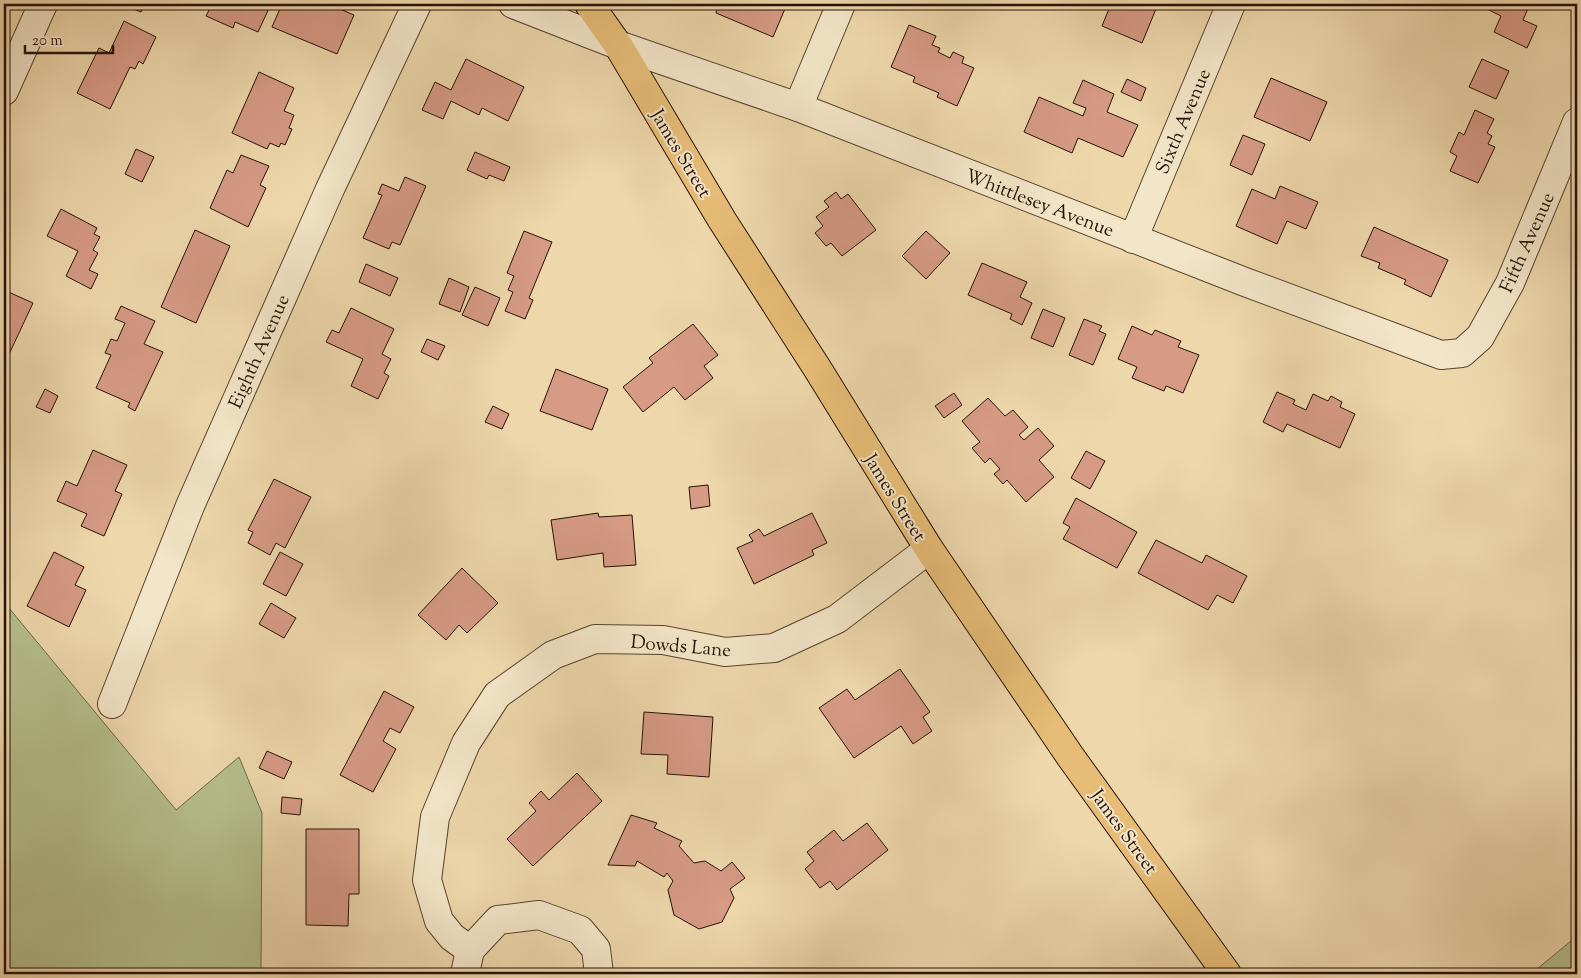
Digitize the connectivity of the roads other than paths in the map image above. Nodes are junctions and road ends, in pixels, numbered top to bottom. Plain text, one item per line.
1 (43, 4) edge
2 (416, 4) edge
3 (513, 4) edge
4 (589, 4) edge
5 (841, 4) edge
6 (1231, 4) edge
7 (618, 45) junction
8 (4, 91) edge
9 (798, 107) junction
10 (1577, 122) edge
11 (1133, 239) junction
12 (1462, 353) joint
13 (928, 549) junction
14 (112, 704) dead end
15 (468, 962) edge
16 (599, 974) edge
17 (1227, 974) edge

1 - 8 street
2 - 14 street, Eighth Avenue
3 - 7 street, Whittlesey Avenue
4 - 7 main road, James Street
5 - 9 street
6 - 11 street, Sixth Avenue
7 - 9 street, Whittlesey Avenue
7 - 13 main road, James Street
9 - 11 street, Whittlesey Avenue
10 - 12 street, Fifth Avenue
11 - 12 street, Whittlesey Avenue
13 - 15 street, Dowds Lane
13 - 17 main road, James Street
15 - 16 street, Dowds Lane

